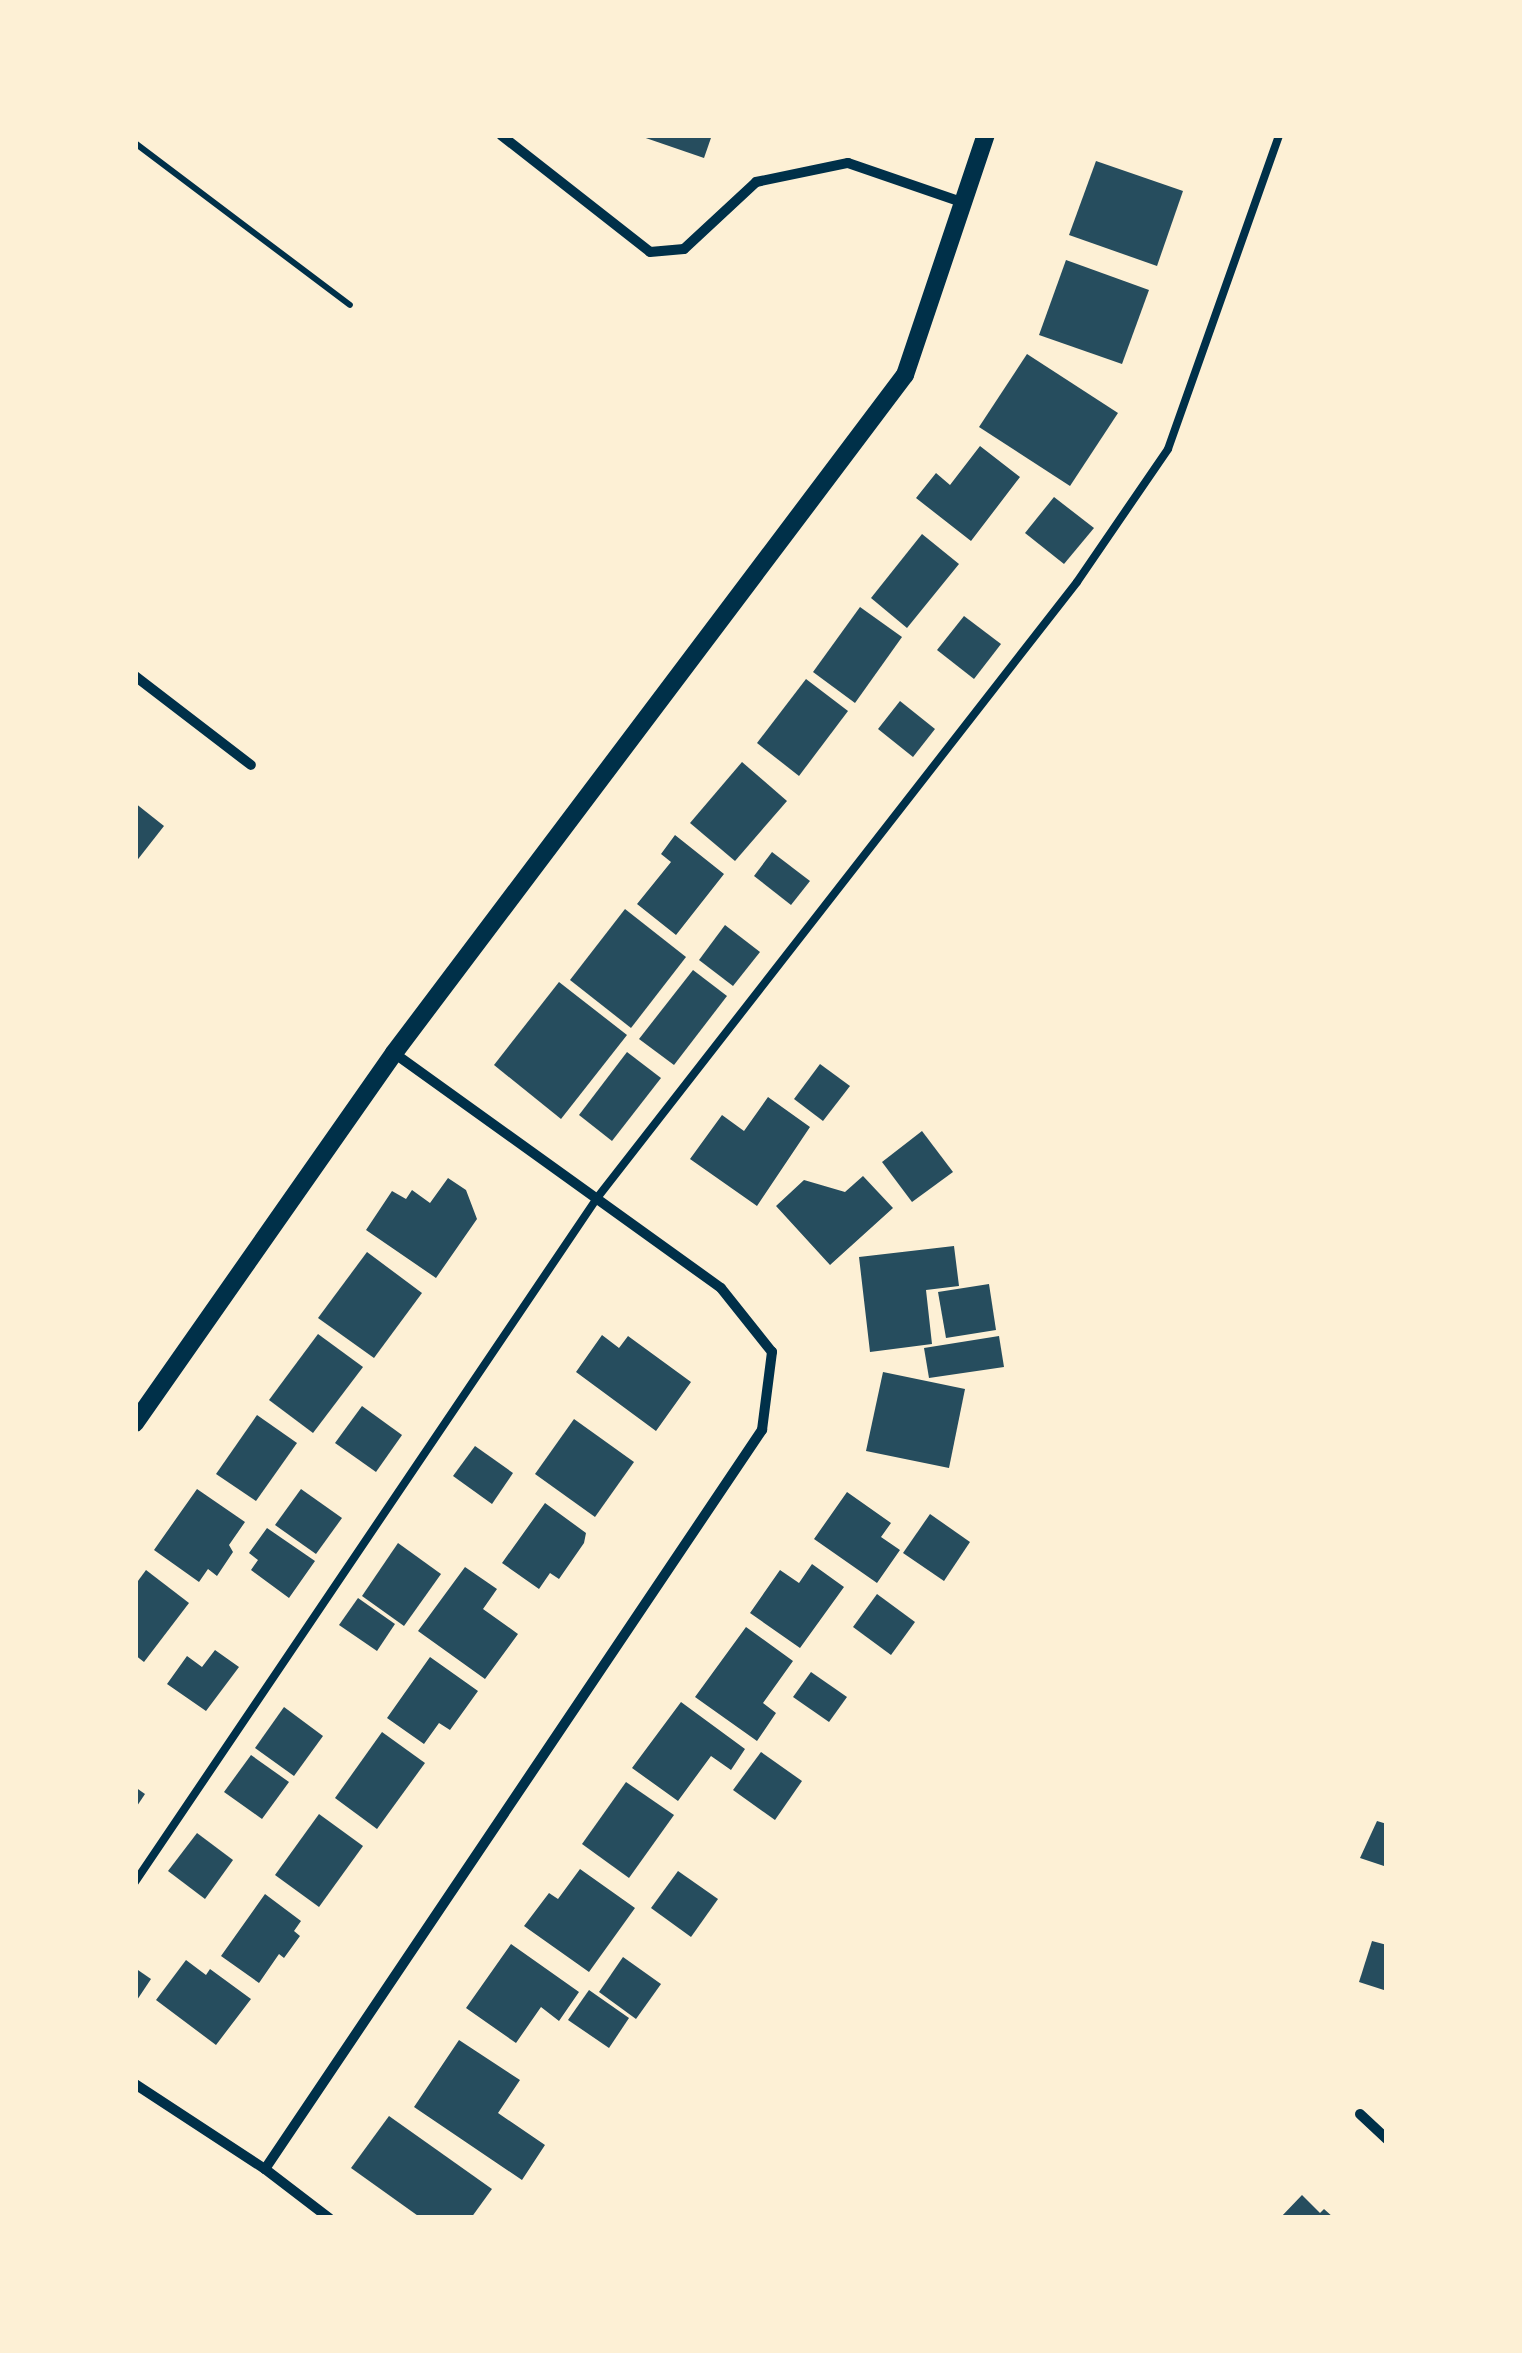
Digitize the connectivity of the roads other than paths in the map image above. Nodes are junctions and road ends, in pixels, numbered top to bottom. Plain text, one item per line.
1 (502, 135) edge
2 (986, 135) edge
3 (1279, 135) edge
4 (964, 203) junction
5 (135, 676) edge
6 (251, 766) dead end
7 (394, 1053) junction
8 (597, 1198) junction
9 (135, 1422) edge
10 (135, 1882) edge
11 (135, 2084) edge
12 (1360, 2114) dead end
13 (1387, 2139) edge
14 (265, 2169) junction
15 (329, 2218) edge

1 - 4 street
2 - 4 street
3 - 8 lane
4 - 7 street
5 - 6 street
7 - 8 street
7 - 9 street
8 - 10 lane
8 - 14 street
11 - 14 street
12 - 13 street
14 - 15 street

